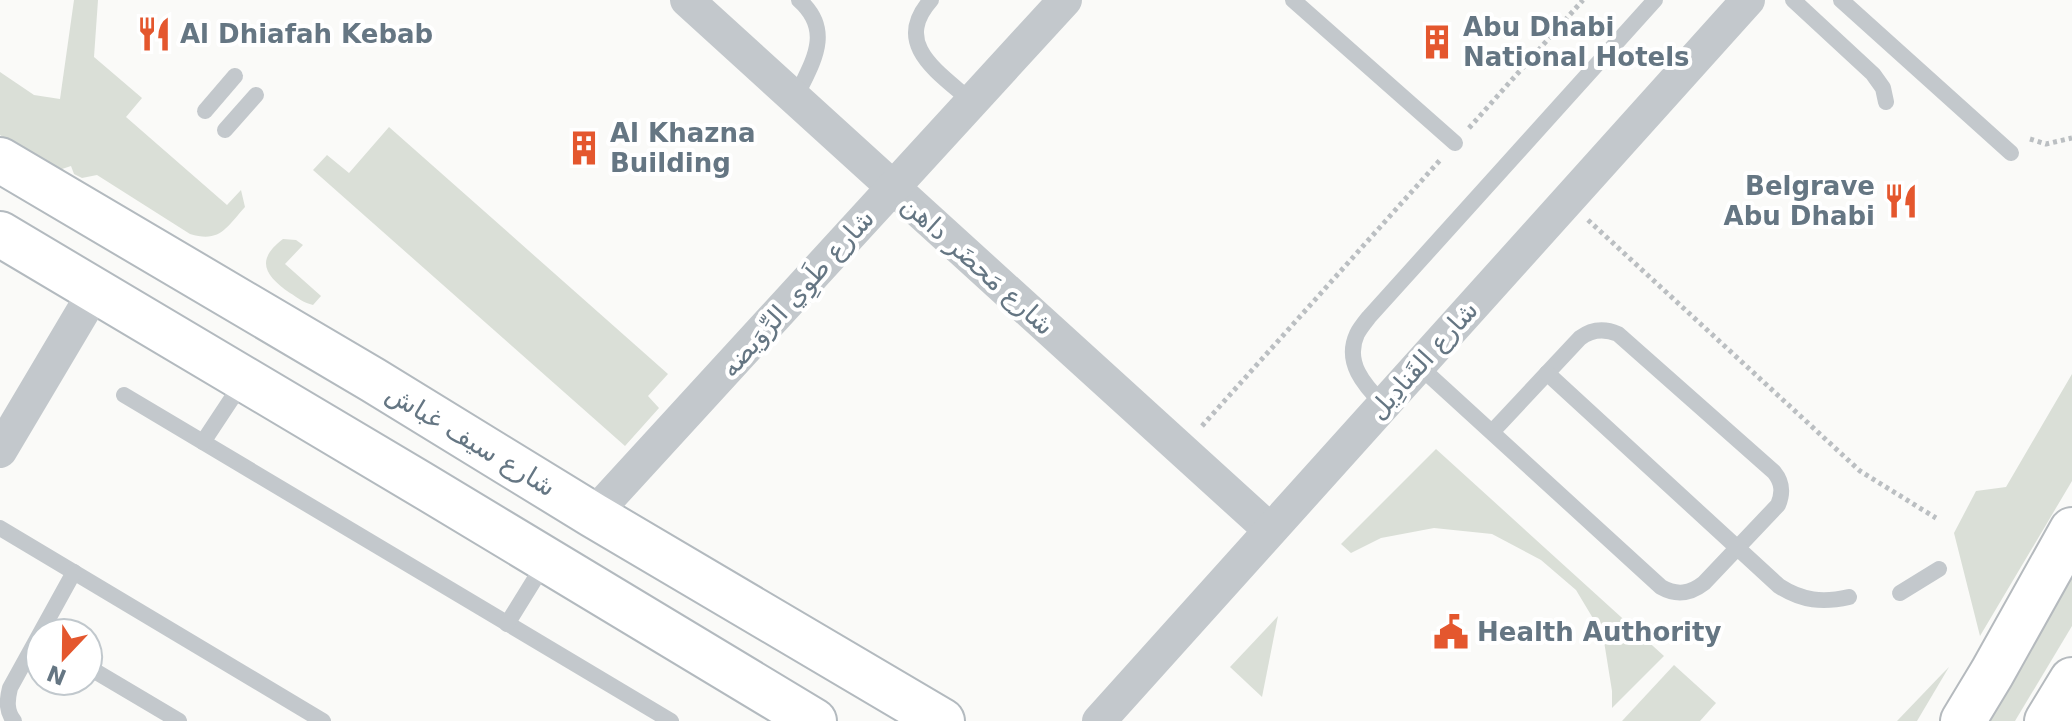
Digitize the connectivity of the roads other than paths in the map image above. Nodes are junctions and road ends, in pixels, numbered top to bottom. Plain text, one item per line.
1 (687, 0) edge
2 (799, 0) edge
3 (931, 0) edge
4 (1065, 0) edge
5 (1293, 0) edge
6 (1655, 0) edge
7 (1748, 0) edge
8 (1793, 0) edge
9 (1841, 0) edge
10 (235, 76) dead end
11 (256, 95) dead end
12 (795, 99) junction
13 (972, 102) junction
14 (1886, 102) dead end
15 (205, 111) dead end
16 (225, 130) dead end
17 (1455, 143) road end
18 (2011, 153) dead end
19 (0, 160) edge
20 (893, 188) junction
21 (0, 234) edge
22 (95, 291) junction
23 (279, 325) junction
24 (1418, 365) junction
25 (1547, 373) junction
26 (244, 379) junction
27 (373, 380) junction
28 (124, 395) dead end
29 (1383, 404) junction
30 (1492, 432) junction
31 (343, 438) junction
32 (203, 442) junction
33 (0, 451) edge
34 (593, 515) junction
35 (0, 528) edge
36 (1270, 530) junction
37 (2072, 530) edge
38 (1737, 548) junction
39 (546, 561) junction
40 (1939, 569) dead end
41 (74, 572) junction
42 (1900, 593) dead end
43 (1849, 597) dead end
44 (50, 617) edge
45 (507, 624) junction
46 (24, 663) edge
47 (104, 676) edge
48 (2072, 680) edge
49 (14, 721) edge
50 (179, 721) edge
51 (323, 721) edge
52 (671, 721) edge
53 (814, 721) edge
54 (942, 721) edge
55 (1099, 721) edge
56 (1963, 721) edge
57 (2047, 721) edge

1 - 12 street, شارع مَحضَر داهن
2 - 12 lane
3 - 13 lane
4 - 13 street, شارع طَوِي الرِّوَيضه
5 - 17 lane
6 - 29 lane
7 - 24 street, شارع القَنادِيل
8 - 14 lane
9 - 18 lane
10 - 15 lane
11 - 16 lane
12 - 20 street, شارع مَحضَر داهن
13 - 20 street, شارع طَوِي الرِّوَيضه
19 - 23 street, شارع سيف غباش
20 - 34 street, شارع طَوِي الرِّوَيضه
20 - 36 street, شارع مَحضَر داهن
21 - 22 street
22 - 26 street
22 - 33 street
23 - 26 street
23 - 27 street, شارع سيف غباش
24 - 29 street, شارع القَنادِيل
24 - 30 lane
25 - 30 lane
25 - 38 lane
25 - 38 lane
26 - 31 street
26 - 32 lane
27 - 31 street
27 - 34 street, شارع سيف غباش
28 - 32 lane
29 - 36 street, شارع القَنادِيل
30 - 38 lane
31 - 39 street
32 - 45 lane
34 - 54 street, شارع سيف غباش
35 - 41 lane
36 - 55 street, شارع القَنادِيل
37 - 56 street
38 - 43 lane
39 - 45 lane
39 - 53 street
40 - 42 lane
41 - 44 lane
41 - 51 lane
45 - 52 lane
46 - 49 lane
47 - 50 lane
48 - 57 street

